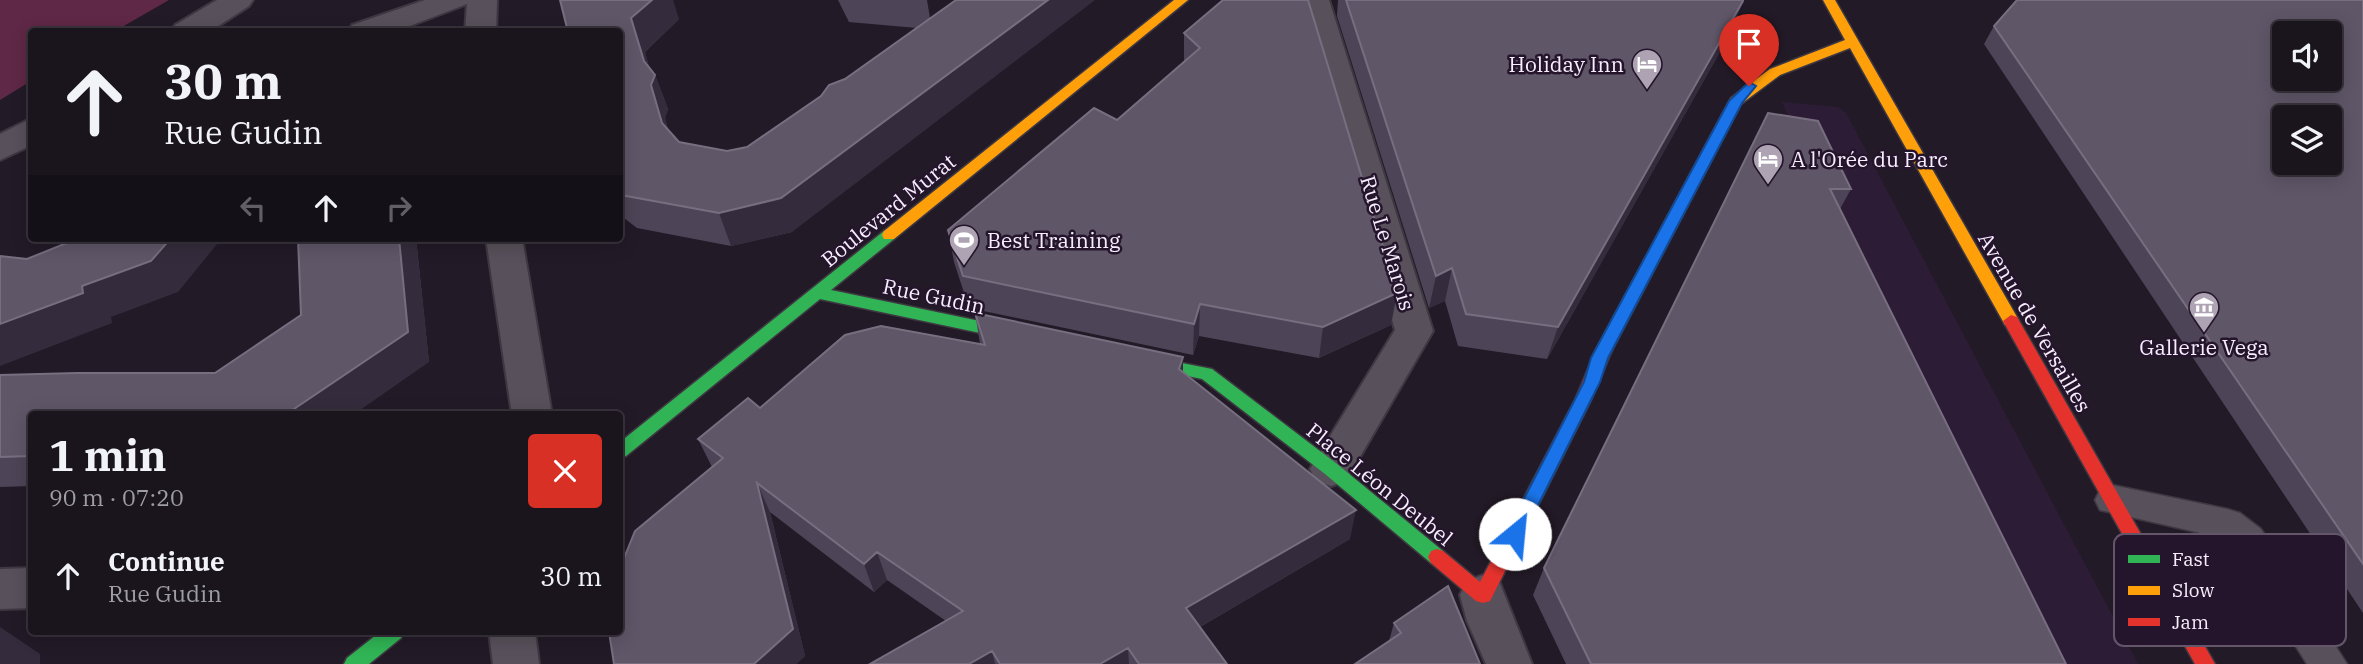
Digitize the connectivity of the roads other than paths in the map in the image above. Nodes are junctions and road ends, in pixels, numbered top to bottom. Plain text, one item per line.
1 (237, 0) edge
2 (454, 0) edge
3 (482, 0) edge
4 (1182, 0) edge
5 (1314, 0) edge
6 (1829, 0) edge
7 (192, 28) edge
8 (374, 28) edge
9 (480, 28) edge
10 (1853, 42) junction
11 (28, 131) edge
12 (0, 149) edge
13 (28, 149) edge
14 (0, 159) edge
15 (506, 242) edge
16 (818, 293) junction
17 (1049, 341) edge
18 (1115, 355) edge
19 (530, 411) edge
20 (623, 449) edge
21 (1331, 469) junction
22 (2112, 500) junction
23 (2131, 534) edge
24 (2240, 534) edge
25 (28, 588) edge
26 (0, 589) edge
27 (1483, 595) junction
28 (390, 635) edge
29 (512, 635) edge
30 (2195, 646) edge
31 (2316, 646) edge
32 (354, 664) edge
33 (516, 664) edge
34 (1509, 664) edge
35 (2205, 664) edge
36 (2328, 664) edge

1 - 7 street
2 - 8 street
3 - 9 street
4 - 16 main road, Boulevard Murat
5 - 21 street, Rue Le Marois
6 - 10 main road, Avenue de Versailles
10 - 22 main road, Avenue de Versailles
10 - 27 main road
11 - 12 street
13 - 14 street
15 - 19 street
16 - 17 main road, Rue Gudin
16 - 20 main road, Boulevard Murat
18 - 21 main road, Place Léon Deubel
21 - 27 main road, Place Léon Deubel
22 - 23 main road, Avenue de Versailles
22 - 24 lane
25 - 26 street
27 - 34 street
28 - 32 main road
29 - 33 street
30 - 35 main road, Avenue de Versailles
31 - 36 lane

